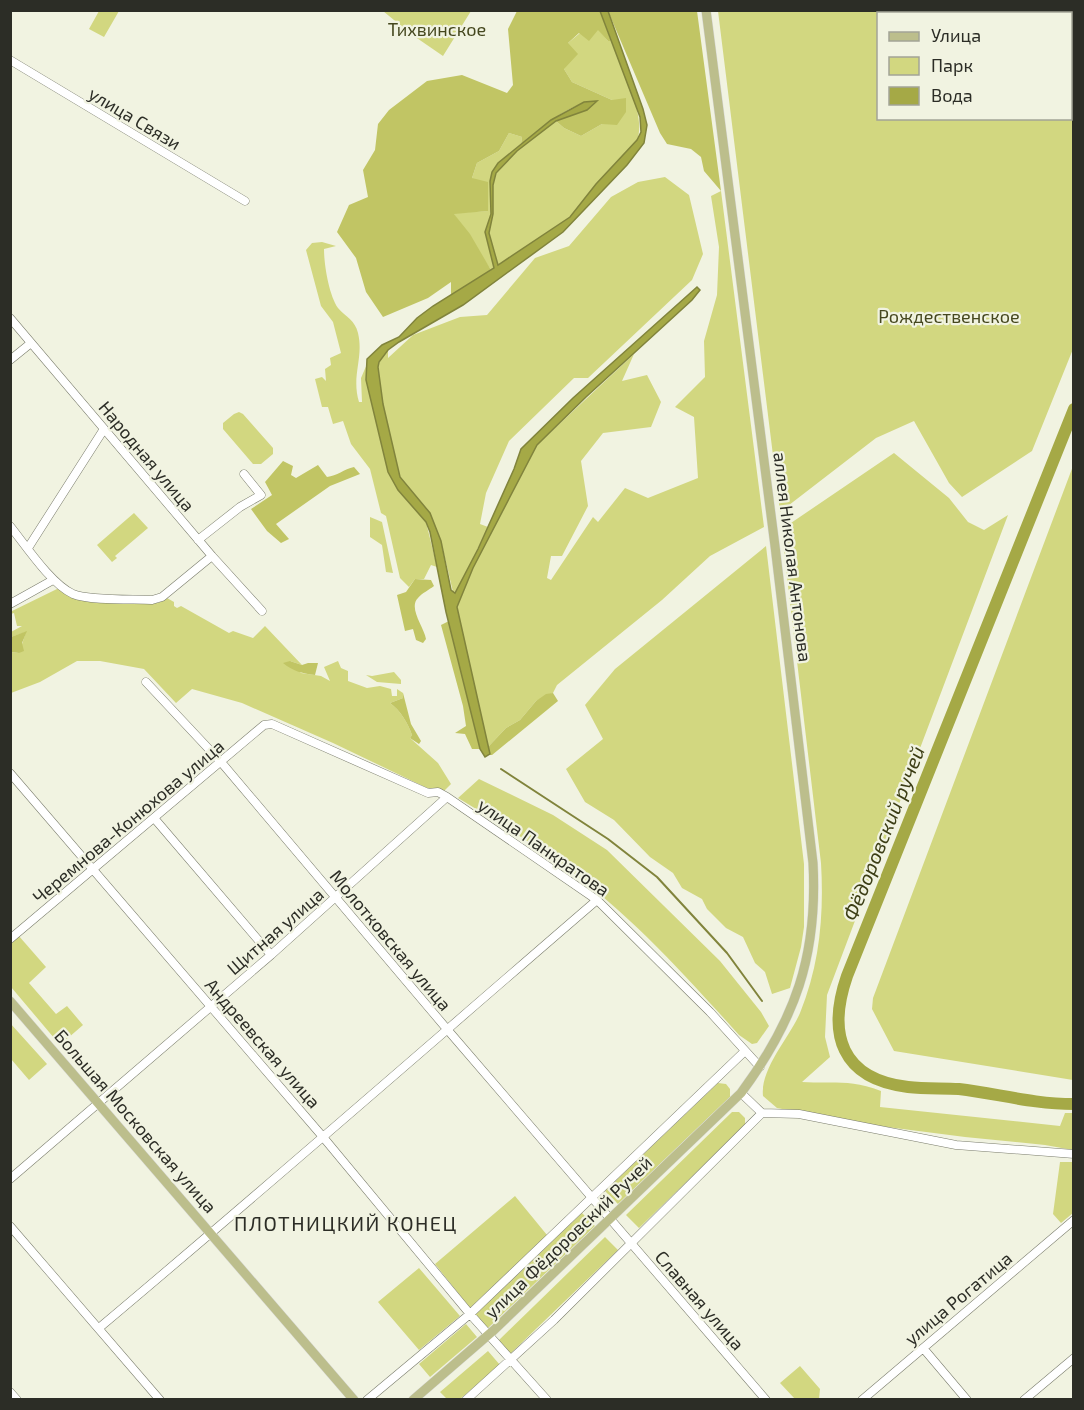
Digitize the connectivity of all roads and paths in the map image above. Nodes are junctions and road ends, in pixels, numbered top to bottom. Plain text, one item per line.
1 (706, 10) edge
2 (10, 60) edge
3 (245, 201) dead end
4 (10, 318) edge
5 (31, 343) junction
6 (10, 360) edge
7 (104, 429) junction
8 (244, 474) dead end
9 (10, 526) edge
10 (198, 540) junction
11 (28, 548) junction
12 (212, 556) junction
13 (54, 581) junction
14 (10, 604) edge
15 (262, 611) dead end
16 (146, 682) dead end
17 (264, 725) joint
18 (221, 762) junction
19 (10, 773) edge
20 (447, 797) junction
21 (154, 818) junction
22 (93, 870) junction
23 (335, 898) junction
24 (597, 900) junction
25 (10, 939) edge
26 (271, 955) junction
27 (10, 1001) edge
28 (211, 1006) junction
29 (446, 1028) junction
30 (745, 1051) junction
31 (760, 1067) junction
32 (741, 1093) junction
33 (99, 1103) junction
34 (762, 1113) junction
35 (323, 1137) junction
36 (1074, 1154) edge
37 (10, 1179) edge
38 (592, 1198) junction
39 (611, 1219) junction
40 (1074, 1220) edge
41 (10, 1226) edge
42 (212, 1233) junction
43 (631, 1243) junction
44 (470, 1314) junction
45 (99, 1328) junction
46 (489, 1335) junction
47 (923, 1348) junction
48 (1074, 1358) edge
49 (512, 1360) junction
50 (10, 1392) edge
51 (17, 1400) edge
52 (160, 1400) edge
53 (354, 1400) edge
54 (367, 1400) edge
55 (413, 1400) edge
56 (466, 1400) edge
57 (547, 1400) edge
58 (766, 1400) edge
59 (862, 1400) edge
60 (967, 1400) edge
61 (1024, 1400) edge

1 - 31 main road, аллея Николая Антонова
2 - 3 street, улица Связи
4 - 5 street, Народная улица
5 - 6 street
5 - 7 street, Народная улица
7 - 10 street, Народная улица
7 - 11 street
8 - 10 street
9 - 11 street
10 - 12 street, Народная улица
11 - 13 street
12 - 13 street
12 - 15 street, Народная улица
13 - 14 street
16 - 18 street, Молотковская улица
17 - 18 street, Черемнова-Конюхова улица
17 - 20 street, улица Панкратова
18 - 21 street, Черемнова-Конюхова улица
18 - 23 street, Молотковская улица
19 - 22 street, Андреевская улица
20 - 23 street, Щитная улица
20 - 24 street, улица Панкратова
21 - 22 street, Черемнова-Конюхова улица
21 - 26 street
22 - 25 street, Черемнова-Конюхова улица
22 - 28 street, Андреевская улица
23 - 26 street, Щитная улица
23 - 29 street, Молотковская улица
24 - 29 street
24 - 30 street, улица Панкратова
26 - 28 street, Щитная улица
27 - 33 main road, Большая Московская улица
28 - 33 street, Щитная улица
28 - 35 street, Андреевская улица
29 - 35 street
29 - 38 street, Молотковская улица
30 - 31 street, улица Панкратова
30 - 38 street
31 - 32 main road, аллея Николая Антонова
32 - 34 street
32 - 39 main road, улица Фёдоровский Ручей
33 - 37 street, Щитная улица
33 - 42 main road, Большая Московская улица
34 - 36 street
34 - 43 street
35 - 42 street
35 - 44 street, Андреевская улица
38 - 39 street, Молотковская улица
38 - 44 street
39 - 43 street, Славная улица
39 - 46 main road, улица Фёдоровский Ручей
40 - 47 street, улица Рогатица
41 - 45 street
42 - 45 street
42 - 53 main road, Большая Московская улица
43 - 49 street
43 - 58 street, Славная улица
44 - 46 street, Андреевская улица
44 - 54 street
45 - 52 street
46 - 49 street, Андреевская улица
46 - 55 main road, улица Фёдоровский Ручей
47 - 59 street, улица Рогатица
47 - 60 street
48 - 61 street
49 - 56 street
49 - 57 street, Андреевская улица
50 - 51 street

